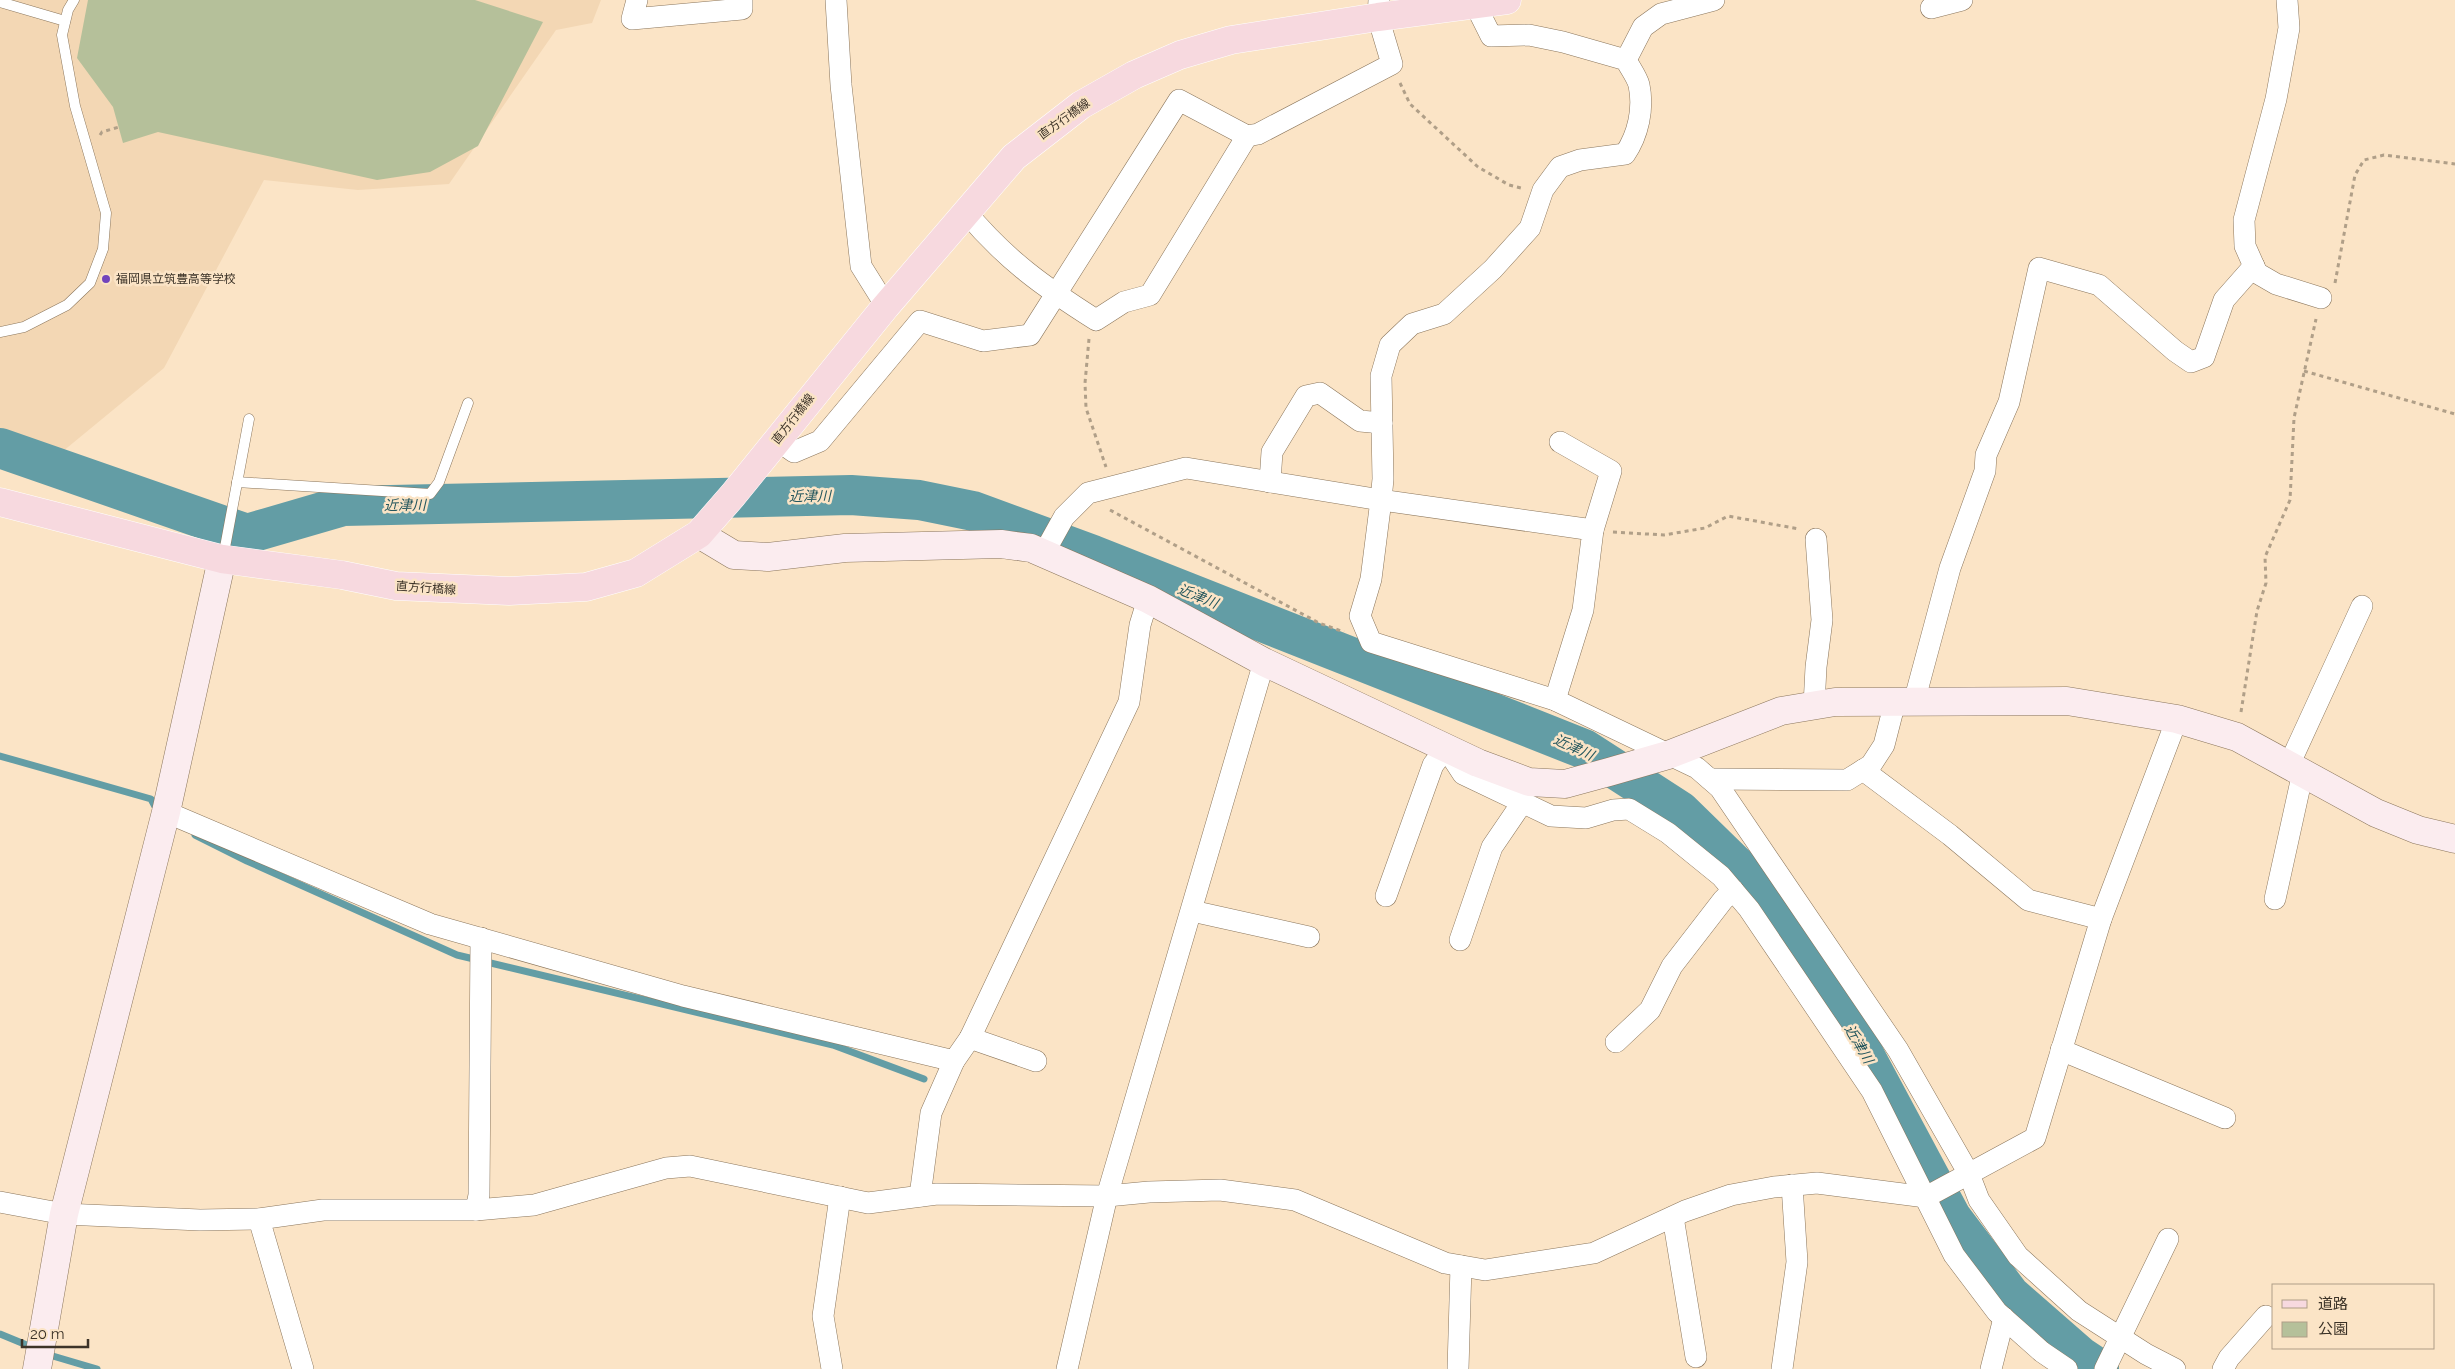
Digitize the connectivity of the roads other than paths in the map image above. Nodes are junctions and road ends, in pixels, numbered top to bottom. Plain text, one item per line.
1 (74, 0) edge
2 (637, 0) edge
3 (742, 0) edge
4 (836, 0) edge
5 (1507, 0) edge
6 (1714, 0) edge
7 (1962, 0) edge
8 (2287, 0) edge
9 (0, 2) edge
10 (1475, 2) edge
11 (1378, 8) edge
12 (1931, 8) dead end
13 (66, 21) junction
14 (1626, 60) junction
15 (1247, 136) junction
16 (966, 212) junction
17 (2254, 266) junction
18 (1055, 294) junction
19 (2321, 298) road end
20 (886, 306) junction
21 (0, 332) edge
22 (468, 403) dead end
23 (249, 419) dead end
24 (1382, 423) junction
25 (777, 440) junction
26 (1560, 442) dead end
27 (237, 482) junction
28 (1270, 482) junction
29 (1381, 500) junction
30 (0, 502) edge
31 (1593, 530) junction
32 (699, 534) junction
33 (1816, 540) road end
34 (1044, 553) junction
35 (222, 558) junction
36 (1148, 599) junction
37 (2362, 606) dead end
38 (1264, 662) junction
39 (1555, 700) junction
40 (1904, 702) junction
41 (1814, 706) junction
42 (2177, 719) junction
43 (1446, 748) junction
44 (1668, 755) junction
45 (2296, 769) junction
46 (1863, 770) junction
47 (1710, 779) junction
48 (1522, 803) junction
49 (166, 812) junction
50 (2455, 839) edge
51 (1734, 890) junction
52 (1386, 896) dead end
53 (2274, 899) dead end
54 (1192, 911) junction
55 (2101, 919) junction
56 (481, 938) junction
57 (1309, 938) dead end
58 (1460, 940) dead end
59 (970, 1038) junction
60 (1616, 1042) dead end
61 (2061, 1050) junction
62 (954, 1061) junction
63 (1036, 1061) dead end
64 (2225, 1118) dead end
65 (1963, 1177) junction
66 (1792, 1186) junction
67 (920, 1196) junction
68 (1107, 1196) junction
69 (840, 1197) junction
70 (1926, 1197) junction
71 (0, 1202) edge
72 (476, 1210) junction
73 (64, 1214) junction
74 (1674, 1217) junction
75 (259, 1219) junction
76 (2168, 1239) dead end
77 (1461, 1266) junction
78 (2266, 1316) dead end
79 (2004, 1318) junction
80 (2119, 1341) junction
81 (1696, 1357) dead end
82 (37, 1369) edge
83 (303, 1369) edge
84 (832, 1369) edge
85 (1067, 1369) edge
86 (1458, 1369) edge
87 (1782, 1369) edge
88 (1991, 1369) edge
89 (2067, 1369) edge
90 (2105, 1369) edge
91 (2175, 1369) edge
92 (2223, 1369) edge

1 - 13 lane
2 - 3 street
4 - 20 street
5 - 10 main road, 直方行橋線
6 - 14 street
7 - 12 street
8 - 17 street
9 - 13 lane
10 - 11 main road, 直方行橋線
10 - 14 street
11 - 15 street
11 - 16 main road, 直方行橋線
13 - 21 lane
14 - 24 street
15 - 18 street
15 - 18 street
16 - 18 street
16 - 20 main road, 直方行橋線
17 - 19 street
17 - 40 street
18 - 25 street
20 - 25 main road, 直方行橋線
22 - 27 lane
23 - 27 lane
24 - 28 street
24 - 29 street
25 - 32 main road, 直方行橋線
26 - 31 street
27 - 35 lane
28 - 29 street
28 - 34 street
29 - 31 street
29 - 39 street
30 - 35 main road, 直方行橋線
31 - 39 street
32 - 34 street
32 - 35 main road, 直方行橋線
33 - 41 street
34 - 36 street
35 - 49 street
36 - 38 street
36 - 59 street
37 - 45 street
38 - 43 street
38 - 54 street
39 - 44 street
40 - 41 street
40 - 42 street
40 - 46 street
41 - 44 street
42 - 45 street
42 - 55 street
43 - 44 street
43 - 48 street
43 - 52 street
44 - 47 street
45 - 50 street
45 - 53 street
46 - 47 street
46 - 55 street
47 - 65 street
48 - 51 street
48 - 58 street
49 - 56 street
49 - 73 street
51 - 60 street
51 - 70 street
54 - 57 street
54 - 68 street
55 - 61 street
56 - 62 street
56 - 72 street
59 - 62 street
59 - 63 street
61 - 64 street
61 - 65 street
62 - 67 street
65 - 70 street
65 - 80 street
66 - 70 street
66 - 74 street
66 - 87 street
67 - 68 street
67 - 69 street
68 - 77 street
68 - 85 street
69 - 72 street
69 - 84 street
70 - 79 street
71 - 73 street
72 - 75 street
73 - 75 street
73 - 82 street
74 - 77 street
74 - 81 street
75 - 83 street
76 - 80 street
77 - 86 street
78 - 92 street
79 - 88 street
79 - 89 street
80 - 90 street
80 - 91 street

